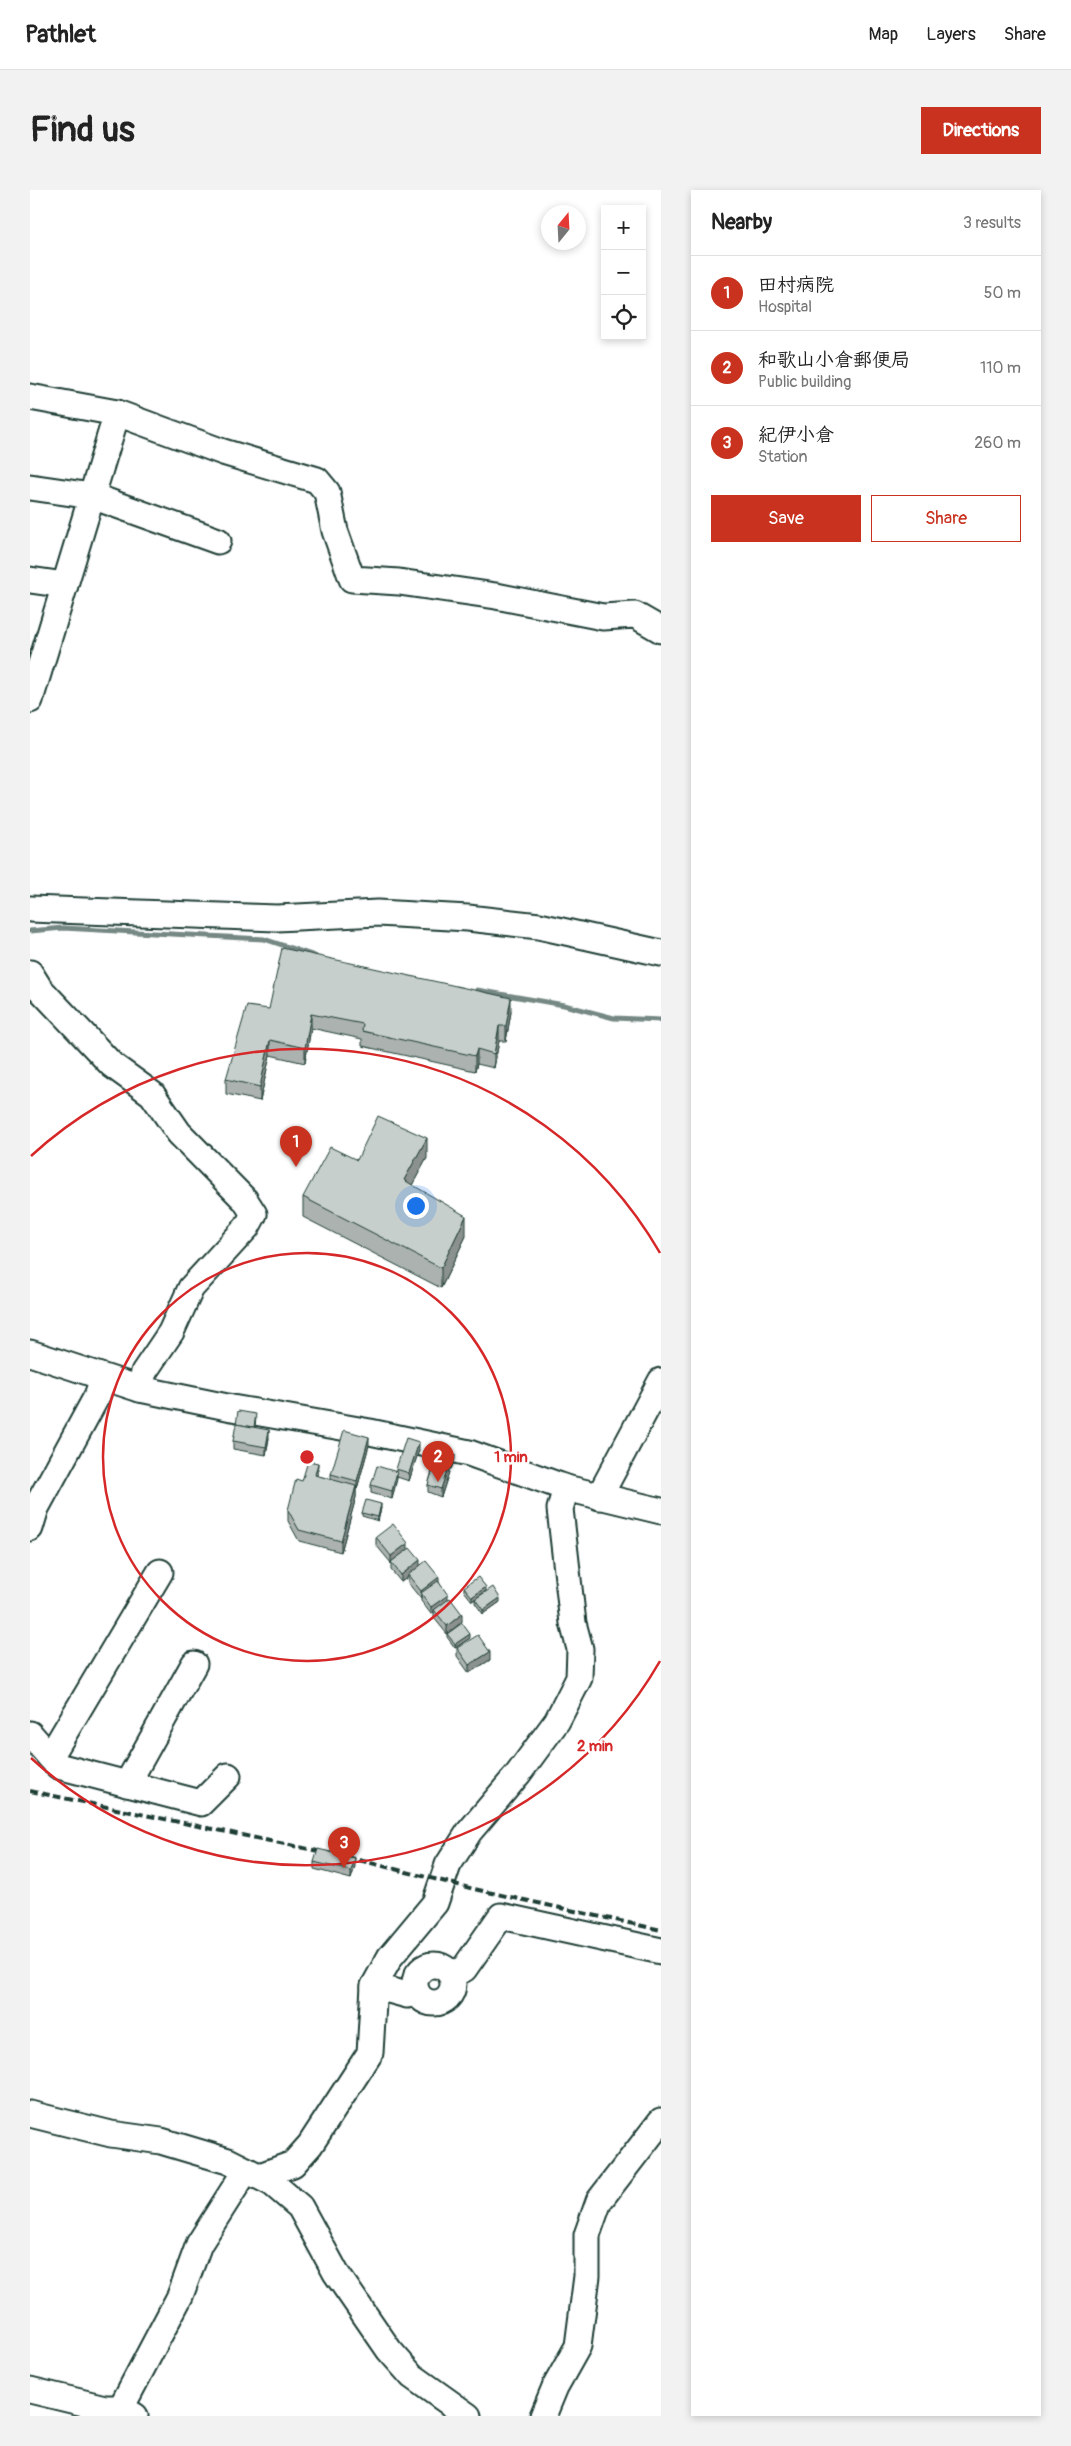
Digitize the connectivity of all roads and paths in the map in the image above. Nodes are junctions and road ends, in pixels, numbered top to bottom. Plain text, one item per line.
1 (30, 397) edge
2 (117, 414) junction
3 (30, 487) edge
4 (92, 496) junction
5 (218, 541) dead end
6 (30, 580) edge
7 (65, 585) junction
8 (661, 630) edge
9 (30, 700) edge
10 (30, 909) edge
11 (661, 953) edge
12 (30, 973) edge
13 (30, 1353) edge
14 (103, 1379) junction
15 (661, 1381) edge
16 (140, 1389) junction
17 (566, 1488) junction
18 (600, 1497) junction
19 (661, 1511) edge
20 (30, 1528) edge
21 (160, 1572) dead end
22 (194, 1664) dead end
23 (30, 1734) edge
24 (50, 1758) junction
25 (228, 1776) dead end
26 (127, 1784) junction
27 (661, 1951) edge
28 (374, 1986) junction
29 (30, 2114) edge
30 (661, 2121) edge
31 (253, 2173) junction
32 (30, 2390) edge
33 (128, 2412) edge
34 (468, 2416) edge
35 (543, 2416) edge

1 - 2 street
2 - 4 street
2 - 8 street
3 - 4 street
4 - 5 street
4 - 7 street
6 - 7 street
7 - 9 street
10 - 11 street
12 - 16 street
13 - 14 street
14 - 16 street
14 - 20 street
15 - 18 street
16 - 17 street
17 - 18 street
17 - 28 street
18 - 19 street
21 - 24 street
22 - 26 street
23 - 24 street
24 - 26 street
25 - 26 street
27 - 28 street
28 - 31 street
29 - 31 street
30 - 35 street
31 - 33 street
31 - 34 street
32 - 33 street

